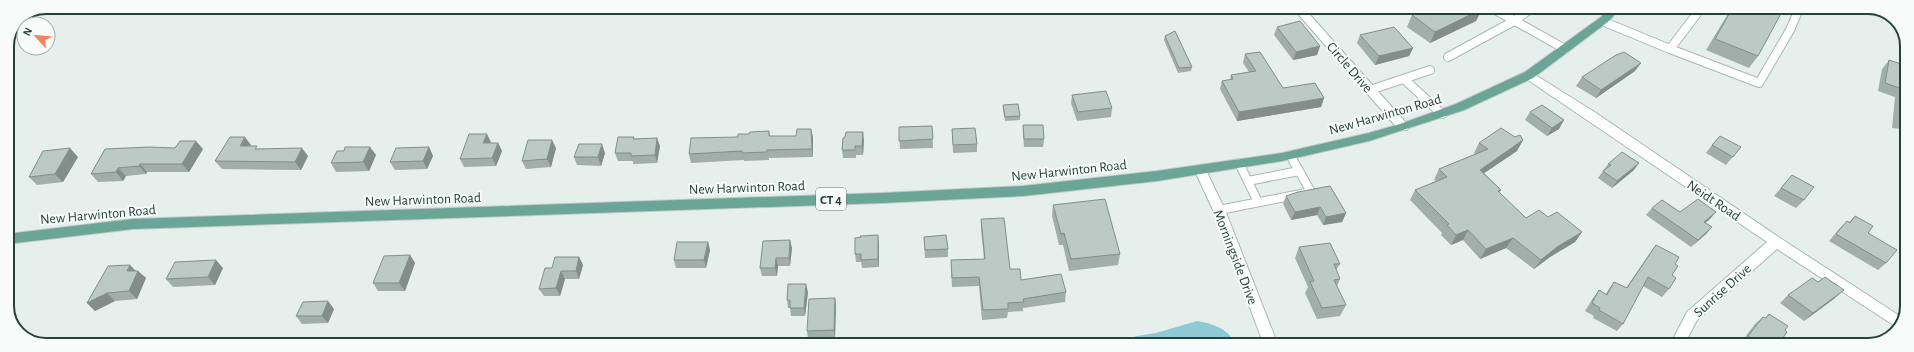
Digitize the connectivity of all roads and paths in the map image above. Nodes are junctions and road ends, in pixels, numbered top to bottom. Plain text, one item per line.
1 (1303, 14) edge
2 (1502, 14) edge
3 (1524, 14) edge
4 (1609, 14) edge
5 (1697, 14) edge
6 (1797, 14) edge
7 (1514, 21) junction
8 (1602, 21) junction
9 (1565, 49) junction
10 (1670, 49) junction
11 (1448, 57) dead end
12 (1430, 70) dead end
13 (1529, 75) junction
14 (1404, 79) junction
15 (1370, 90) junction
16 (1442, 114) junction
17 (1403, 128) junction
18 (1290, 155) junction
19 (1239, 163) junction
20 (1200, 169) junction
21 (1299, 171) junction
22 (1248, 181) junction
23 (1258, 202) junction
24 (1219, 210) junction
25 (14, 237) edge
26 (1776, 242) junction
27 (1896, 321) edge
28 (1268, 338) edge
29 (1681, 338) edge

1 - 15 street, Circle Drive
2 - 7 lane
3 - 7 lane
4 - 8 main road, New Harwinton Road / CT 4
5 - 10 lane
6 - 10 lane
7 - 9 lane
7 - 11 lane
8 - 9 main road, New Harwinton Road / CT 4
8 - 10 lane
9 - 13 main road, New Harwinton Road / CT 4
12 - 14 lane
13 - 16 main road, New Harwinton Road / CT 4
13 - 26 street, Neidt Road
14 - 15 lane
14 - 16 lane
15 - 17 street, Circle Drive
16 - 17 main road, New Harwinton Road / CT 4
17 - 18 main road, New Harwinton Road / CT 4
18 - 19 main road, New Harwinton Road / CT 4
18 - 21 lane
19 - 20 main road, New Harwinton Road / CT 4
19 - 22 lane
20 - 24 street, Morningside Drive
20 - 25 main road, New Harwinton Road / CT 4
21 - 22 lane
21 - 23 lane
22 - 23 lane
23 - 24 lane
24 - 28 street, Morningside Drive
26 - 27 street, Neidt Road
26 - 29 street, Sunrise Drive

